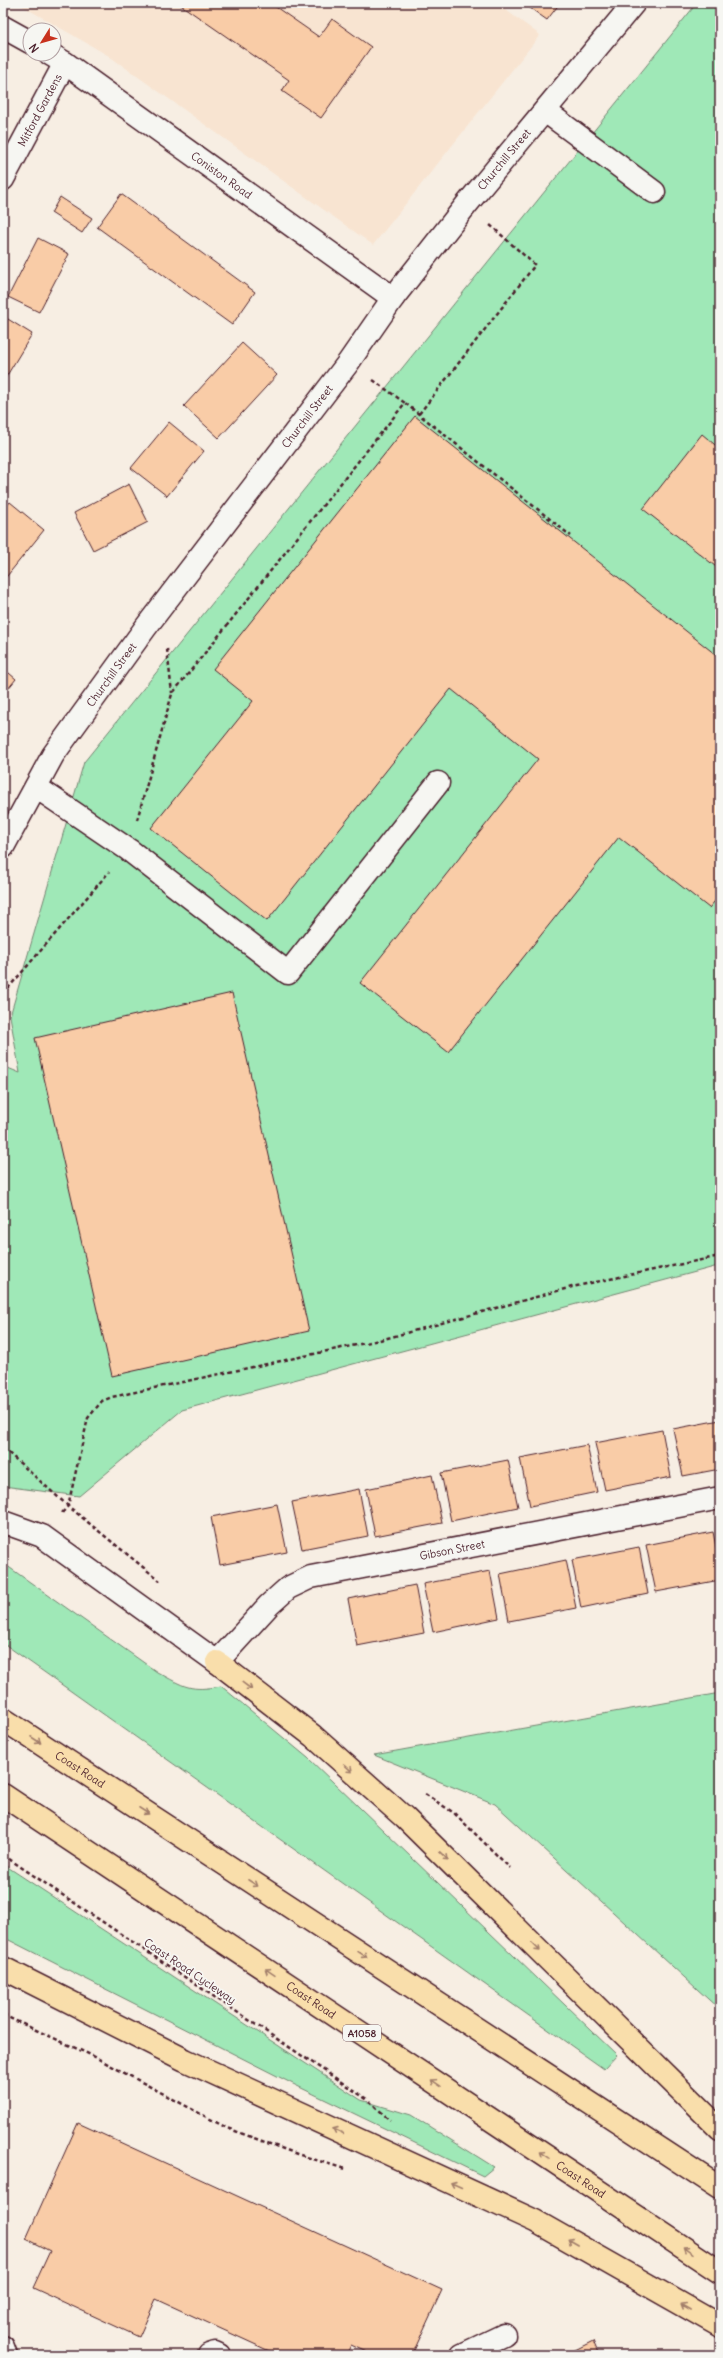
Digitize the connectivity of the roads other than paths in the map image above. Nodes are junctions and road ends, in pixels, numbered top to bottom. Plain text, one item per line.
1 (634, 3) edge
2 (3, 27) edge
3 (22, 38) edge
4 (62, 61) edge
5 (56, 62) edge
6 (545, 111) junction
7 (3, 179) edge
8 (654, 192) dead end
9 (393, 298) junction
10 (438, 783) dead end
11 (36, 787) junction
12 (3, 847) edge
13 (720, 1498) edge
14 (3, 1522) edge
15 (216, 1662) junction
16 (3, 1719) edge
17 (3, 1794) edge
18 (3, 1968) edge
19 (720, 2129) edge
20 (720, 2188) edge
21 (720, 2272) edge
22 (720, 2326) edge
23 (504, 2335) dead end
24 (3, 2347) edge
25 (6, 2355) edge
26 (209, 2355) edge
27 (219, 2355) edge
28 (462, 2355) edge

1 - 6 street, Churchill Street
2 - 3 street
4 - 9 street, Coniston Road
5 - 7 street, Mitford Gardens
6 - 8 street
6 - 9 street, Churchill Street
9 - 11 street, Churchill Street
10 - 11 street
11 - 12 street, Churchill Street
13 - 15 street, Gibson Street
14 - 15 street
15 -> 19 highway
16 -> 20 highway, Coast Road
21 -> 17 highway, Coast Road / A1058
22 -> 18 highway
23 - 28 street
24 - 25 street
26 - 27 street

